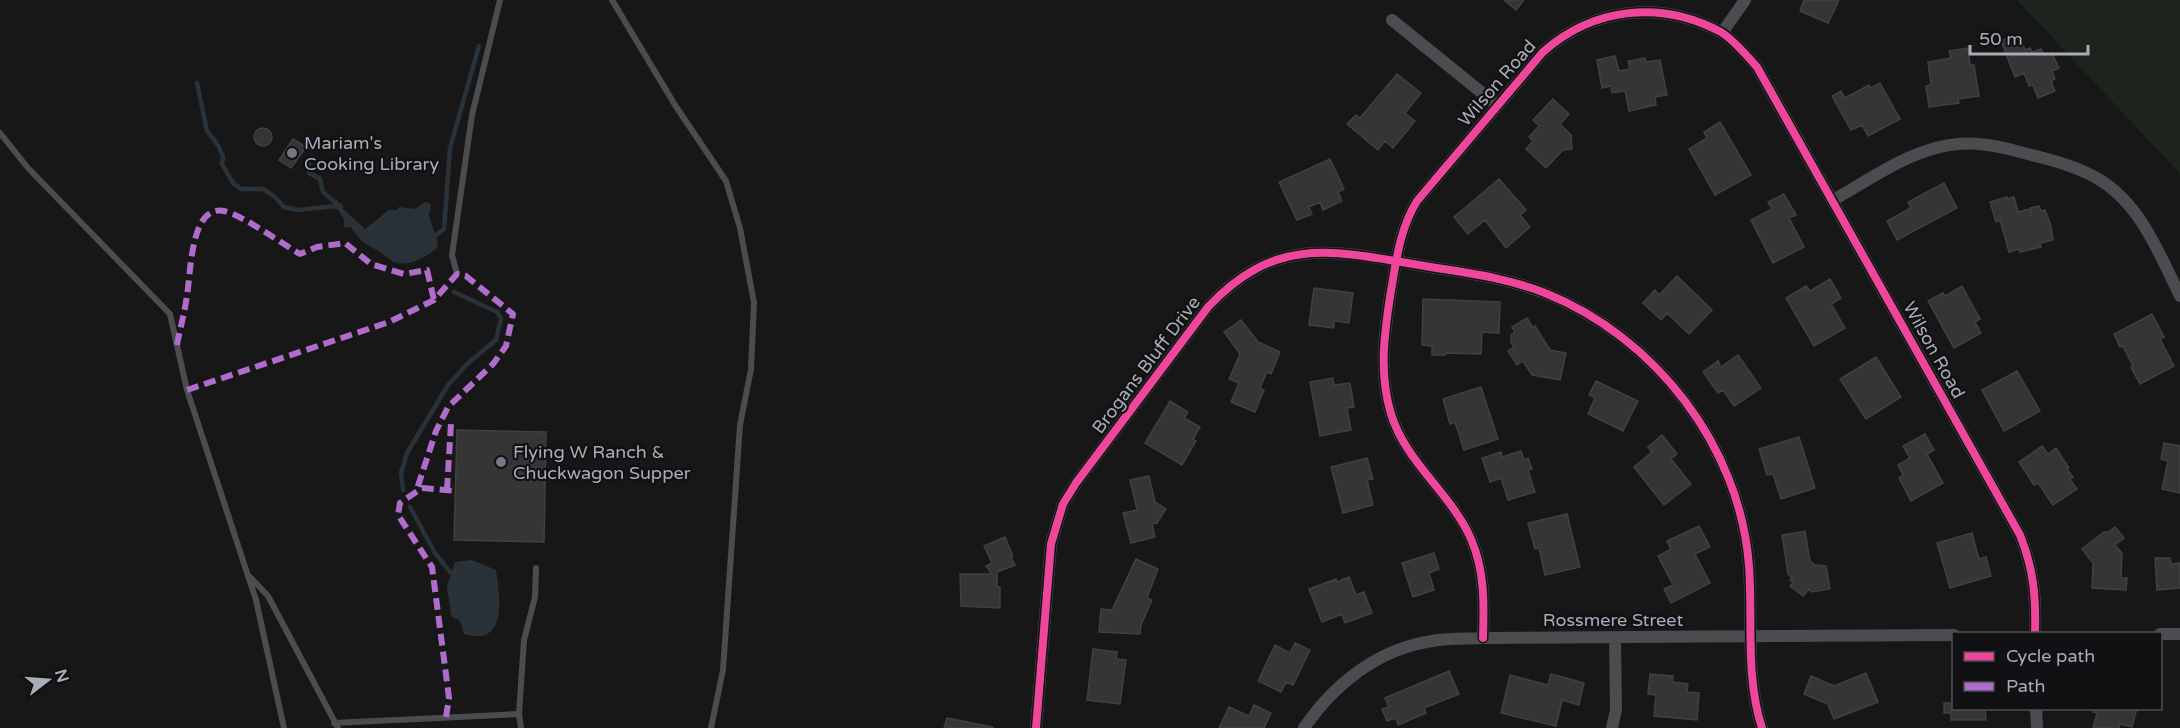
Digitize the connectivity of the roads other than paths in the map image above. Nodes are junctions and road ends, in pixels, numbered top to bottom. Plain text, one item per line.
1 (500, 0) edge
2 (612, 0) edge
3 (1745, 0) edge
4 (1392, 20) dead end
5 (1722, 33) junction
6 (1497, 105) junction
7 (0, 133) edge
8 (1833, 200) junction
9 (1396, 261) junction
10 (457, 274) dead end
11 (2180, 296) edge
12 (536, 568) dead end
13 (248, 575) junction
14 (2035, 632) edge
15 (2162, 634) edge
16 (2180, 634) edge
17 (1952, 635) edge
18 (1750, 637) junction
19 (1483, 638) junction
20 (1616, 638) junction
21 (2036, 710) edge
22 (519, 714) junction
23 (336, 726) edge
24 (284, 728) edge
25 (521, 728) edge
26 (711, 728) edge
27 (1036, 728) edge
28 (1304, 728) edge
29 (1612, 728) edge
30 (1762, 728) edge
31 (2037, 728) edge

1 - 10 lane
2 - 26 lane
3 - 5 street
4 - 6 street
5 - 6 street, Wilson Road
5 - 8 street, Wilson Road
6 - 9 street, Wilson Road
7 - 13 lane
8 - 11 street
8 - 14 street, Wilson Road
9 - 18 street, Brogans Bluff Drive
9 - 19 street, Wilson Road
9 - 27 street, Brogans Bluff Drive
12 - 22 lane
13 - 23 lane
13 - 24 lane
15 - 16 street
17 - 18 street, Rossmere Street
18 - 20 street, Rossmere Street
18 - 30 street, Brogans Bluff Drive
19 - 20 street, Rossmere Street
19 - 28 street, Rossmere Street
20 - 29 street
21 - 31 street
22 - 23 lane
22 - 25 lane

